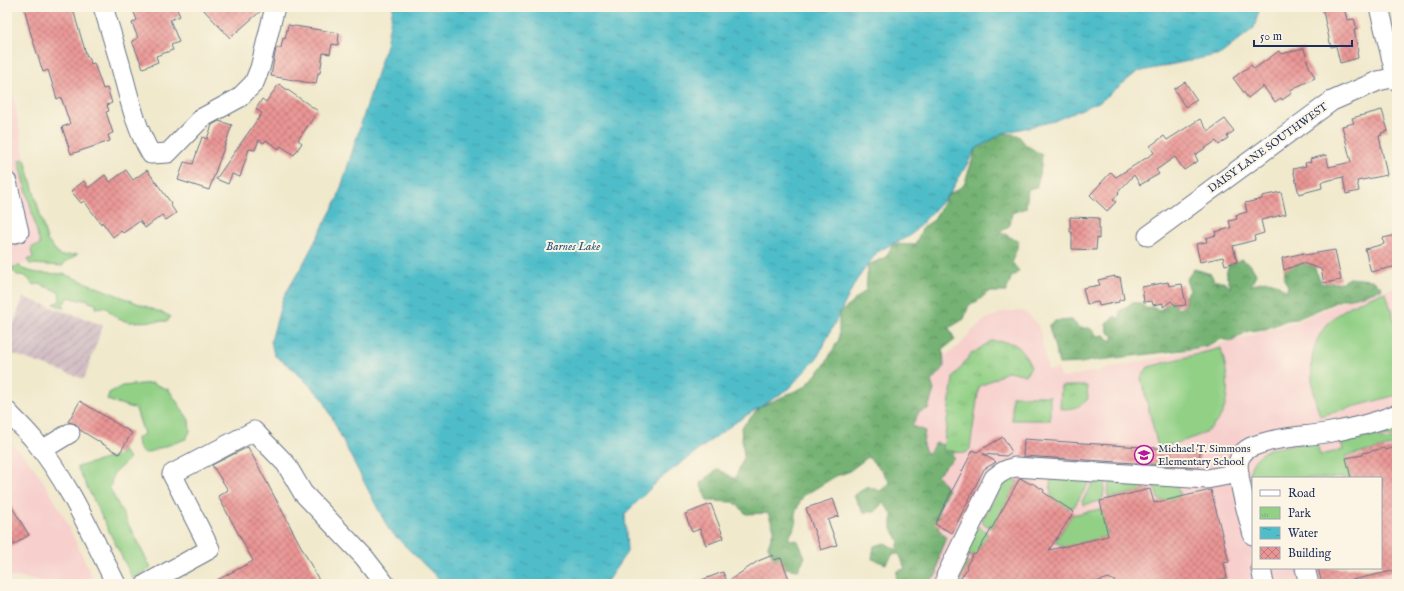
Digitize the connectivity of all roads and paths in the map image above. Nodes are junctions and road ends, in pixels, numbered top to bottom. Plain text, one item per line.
1 (104, 7) edge
2 (276, 7) edge
3 (1379, 7) edge
4 (1396, 79) edge
5 (7, 182) edge
6 (7, 235) edge
7 (1148, 236) dead end
8 (7, 411) edge
9 (1397, 414) edge
10 (70, 433) dead end
11 (42, 450) junction
12 (1239, 473) junction
13 (1252, 530) edge
14 (1261, 569) edge
15 (1306, 569) edge
16 (116, 584) edge
17 (146, 584) edge
18 (385, 584) edge
19 (946, 584) edge
20 (1264, 584) edge
21 (1309, 584) edge

1 - 2 street
3 - 4 street
4 - 7 street, DAISY LANE SOUTHWEST
5 - 6 street
8 - 11 street
9 - 12 street
10 - 11 street
11 - 16 street
12 - 13 street
12 - 19 street
14 - 20 street
15 - 21 street
17 - 18 street

